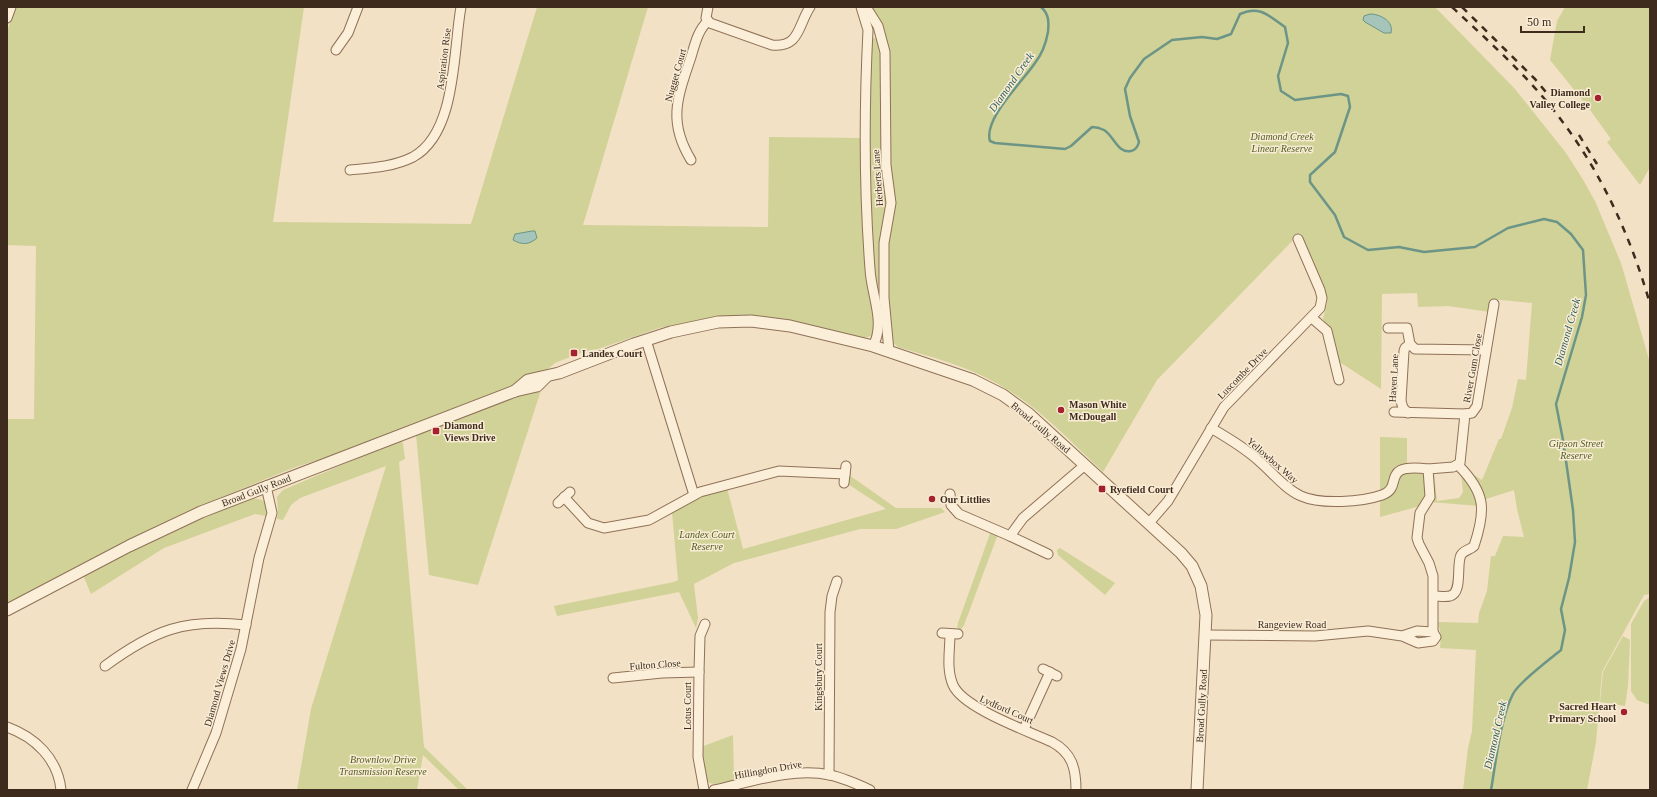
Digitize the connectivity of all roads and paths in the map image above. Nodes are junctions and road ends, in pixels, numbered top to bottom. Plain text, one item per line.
1 (10, 7) edge
2 (358, 7) edge
3 (461, 7) edge
4 (708, 7) edge
5 (810, 7) edge
6 (861, 7) edge
7 (866, 7) edge
8 (7, 18) edge
9 (708, 21) junction
10 (882, 38) junction
11 (867, 39) junction
12 (336, 50) dead end
13 (691, 160) dead end
14 (350, 170) dead end
15 (1298, 238) dead end
16 (871, 285) junction
17 (884, 285) junction
18 (1494, 304) dead end
19 (1312, 318) junction
20 (1388, 328) dead end
21 (646, 340) junction
22 (1410, 344) junction
23 (873, 346) junction
24 (1486, 350) junction
25 (889, 351) junction
26 (1339, 380) dead end
27 (1394, 412) dead end
28 (1408, 413) junction
29 (1465, 414) junction
30 (1211, 428) junction
31 (1085, 465) junction
32 (1458, 465) junction
33 (1428, 469) junction
34 (845, 474) dead end
35 (266, 486) junction
36 (950, 494) dead end
37 (694, 495) junction
38 (564, 497) dead end
39 (1149, 523) junction
40 (1010, 536) junction
41 (1048, 554) dead end
42 (837, 581) dead end
43 (1434, 596) junction
44 (7, 610) edge
45 (705, 624) dead end
46 (246, 625) junction
47 (950, 634) dead end
48 (1205, 635) junction
49 (105, 666) dead end
50 (699, 672) junction
51 (1050, 672) dead end
52 (613, 678) dead end
53 (7, 727) edge
54 (1024, 729) junction
55 (829, 774) junction
56 (61, 790) edge
57 (192, 790) edge
58 (704, 790) edge
59 (714, 790) edge
60 (870, 790) edge
61 (1076, 790) edge
62 (1197, 790) edge

1 - 8 street
2 - 12 street
3 - 14 street, Aspiration Rise
4 - 9 street
5 - 9 street
6 - 11 street, Herberts Lane
7 - 10 street, Herberts Lane
9 - 13 street, Nugget Court
10 - 11 street
10 - 17 street, Herberts Lane
11 - 16 street, Herberts Lane
15 - 19 street, Luscombe Drive
16 - 17 street
16 - 23 street, Herberts Lane
17 - 25 street, Herberts Lane
18 - 24 street, River Gum Close
19 - 26 street
19 - 30 street, Luscombe Drive
20 - 22 street, Haven Lane
21 - 23 street, Broad Gully Road
21 - 35 street, Broad Gully Road
21 - 37 street
22 - 24 street, Haven Lane
22 - 28 street, Haven Lane
23 - 25 street, Broad Gully Road
24 - 29 street, River Gum Close
25 - 31 street, Broad Gully Road
27 - 28 street, Haven Lane
28 - 29 street, Haven Lane
29 - 32 street, River Gum Close
30 - 33 street, Yellowbox Way
30 - 39 street, Luscombe Drive
31 - 39 street, Broad Gully Road
31 - 40 street
32 - 33 street
32 - 43 street
33 - 43 street
34 - 37 street
35 - 44 street, Broad Gully Road
35 - 46 street, Diamond Views Drive
36 - 40 street
37 - 38 street
39 - 48 street, Broad Gully Road
40 - 41 street
42 - 55 street, Kingsbury Court
43 - 48 street, Rangeview Road
45 - 50 street, Lotus Court
46 - 49 street
46 - 57 street, Diamond Views Drive
47 - 54 street, Lydford Court
48 - 62 street, Broad Gully Road
50 - 52 street, Fulton Close
50 - 58 street, Lotus Court
51 - 54 street
53 - 56 street
54 - 61 street, Lydford Court
55 - 59 street, Hillingdon Drive
55 - 60 street, Hillingdon Drive

